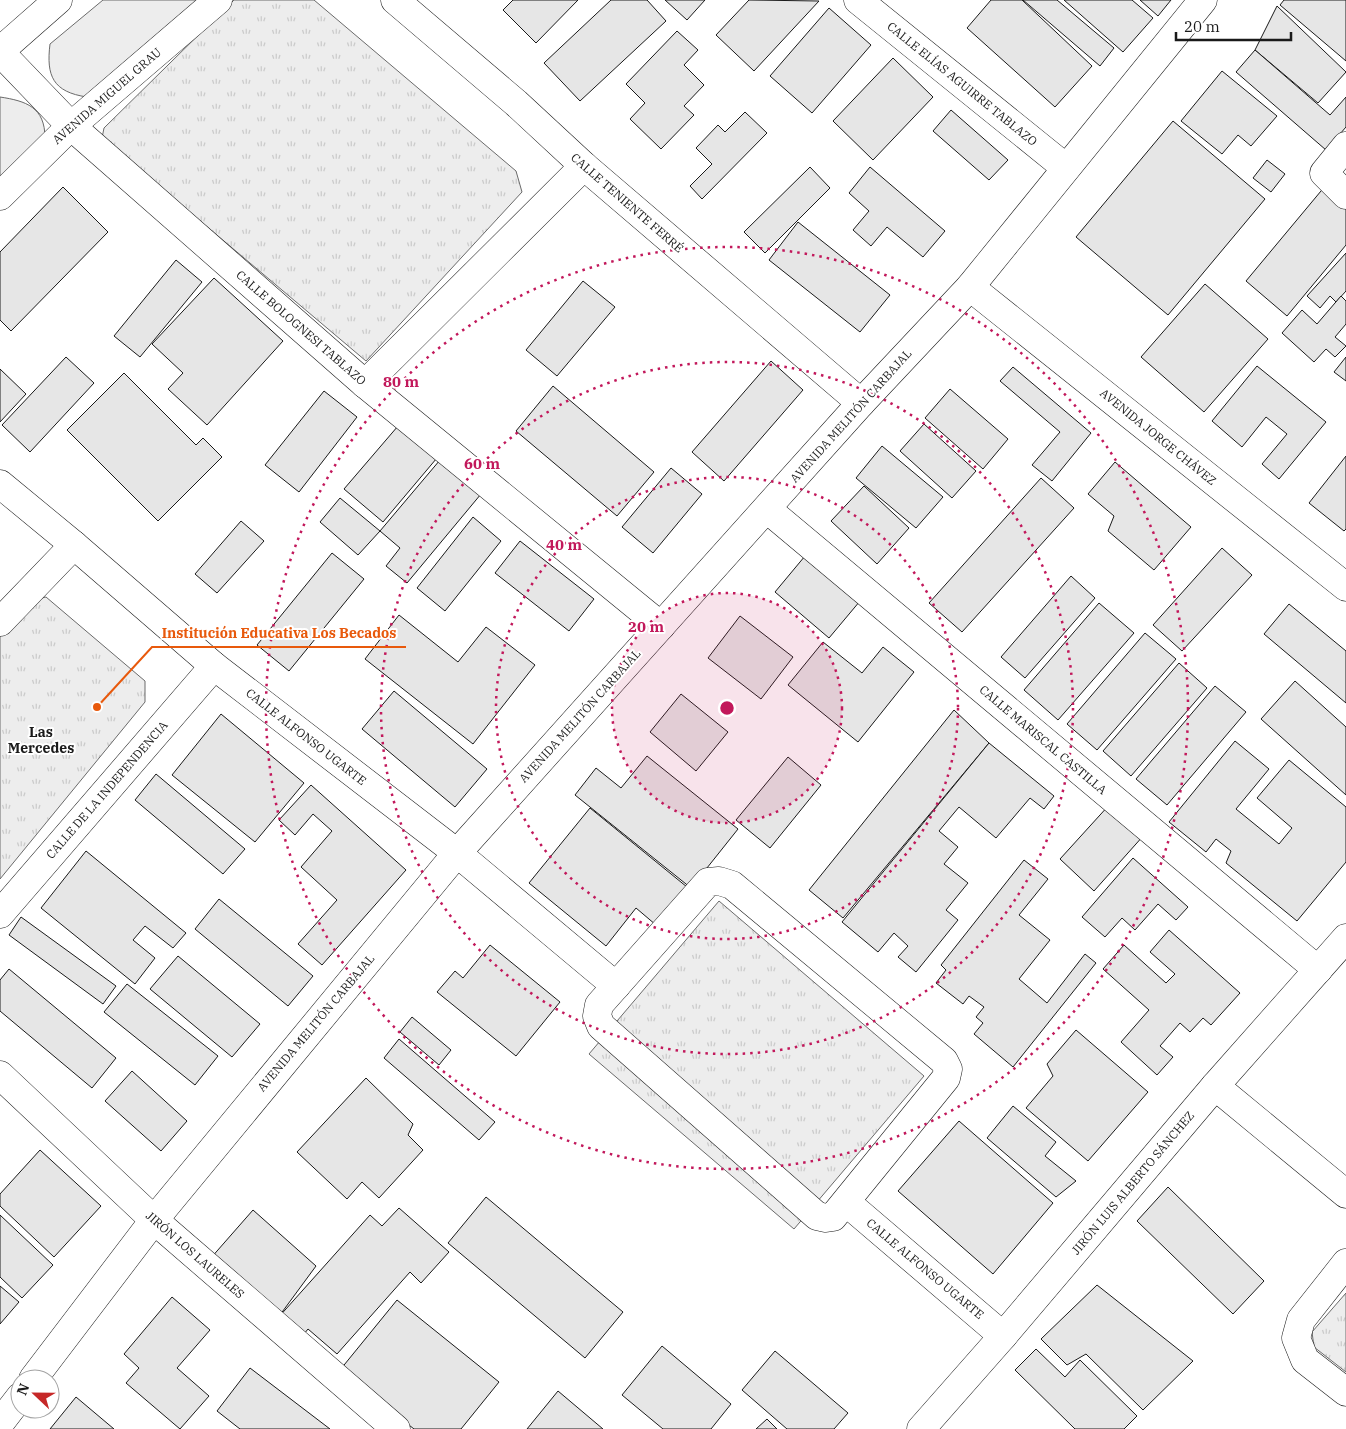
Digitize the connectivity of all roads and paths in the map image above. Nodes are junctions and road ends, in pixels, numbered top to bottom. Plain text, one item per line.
1 (58, 0) edge
2 (218, 0) edge
3 (395, 0) edge
4 (858, 0) edge
5 (1203, 0) edge
6 (0, 52) edge
7 (71, 126) junction
8 (1346, 146) edge
9 (584, 166) junction
10 (1066, 168) junction
11 (1346, 195) edge
12 (0, 196) edge
13 (970, 287) junction
14 (365, 384) junction
15 (861, 403) junction
16 (0, 484) edge
17 (767, 509) junction
18 (74, 545) junction
19 (1346, 587) edge
20 (0, 622) edge
21 (661, 626) junction
22 (214, 666) junction
23 (457, 853) junction
24 (0, 914) edge
25 (1346, 938) edge
26 (1318, 970) junction
27 (616, 986) junction
28 (0, 1075) edge
29 (1215, 1086) junction
30 (1346, 1194) edge
31 (846, 1202) junction
32 (154, 1220) junction
33 (1346, 1263) edge
34 (1003, 1336) junction
35 (41, 1369) edge
36 (1346, 1392) edge
37 (10, 1410) edge
38 (0, 1423) edge
39 (396, 1429) edge
40 (921, 1429) edge

1 - 6 main road
2 - 7 main road, AVENIDA MIGUEL GRAU
3 - 9 main road, CALLE TENIENTE FERRÉ
4 - 10 main road, CALLE ELÍAS AGUIRRE TABLAZO
5 - 10 main road, AVENIDA MELITÓN CARBAJAL
6 - 7 main road, CALLE BOLOGNESI TABLAZO
7 - 12 main road, AVENIDA MIGUEL GRAU
7 - 14 main road, CALLE BOLOGNESI TABLAZO
8 - 11 main road
9 - 14 main road
9 - 15 main road, CALLE TENIENTE FERRÉ
10 - 13 main road, AVENIDA MELITÓN CARBAJAL
13 - 15 main road, AVENIDA MELITÓN CARBAJAL
13 - 19 main road, AVENIDA JORGE CHÁVEZ
14 - 21 main road, CALLE BOLOGNESI TABLAZO
15 - 17 main road, AVENIDA MELITÓN CARBAJAL
16 - 18 main road, CALLE ALFONSO UGARTE
17 - 21 main road, AVENIDA MELITÓN CARBAJAL
17 - 26 main road, CALLE MARISCAL CASTILLA
18 - 20 main road
18 - 22 main road, CALLE ALFONSO UGARTE
21 - 23 main road, AVENIDA MELITÓN CARBAJAL
22 - 23 main road, CALLE ALFONSO UGARTE
22 - 24 main road, CALLE DE LA INDEPENDENCIA
23 - 27 main road, CALLE ALFONSO UGARTE
23 - 32 main road, AVENIDA MELITÓN CARBAJAL
25 - 26 main road, JIRÓN LUIS ALBERTO SÁNCHEZ
26 - 29 main road, JIRÓN LUIS ALBERTO SÁNCHEZ
27 - 31 main road
27 - 31 main road
28 - 32 main road, JIRÓN LOS LAURELES
29 - 30 main road
29 - 34 main road, JIRÓN LUIS ALBERTO SÁNCHEZ
31 - 34 main road, CALLE ALFONSO UGARTE
32 - 35 main road, AVENIDA MELITÓN CARBAJAL
32 - 39 main road, JIRÓN LOS LAURELES
33 - 36 main road
34 - 40 main road, JIRÓN LUIS ALBERTO SÁNCHEZ
37 - 38 main road

